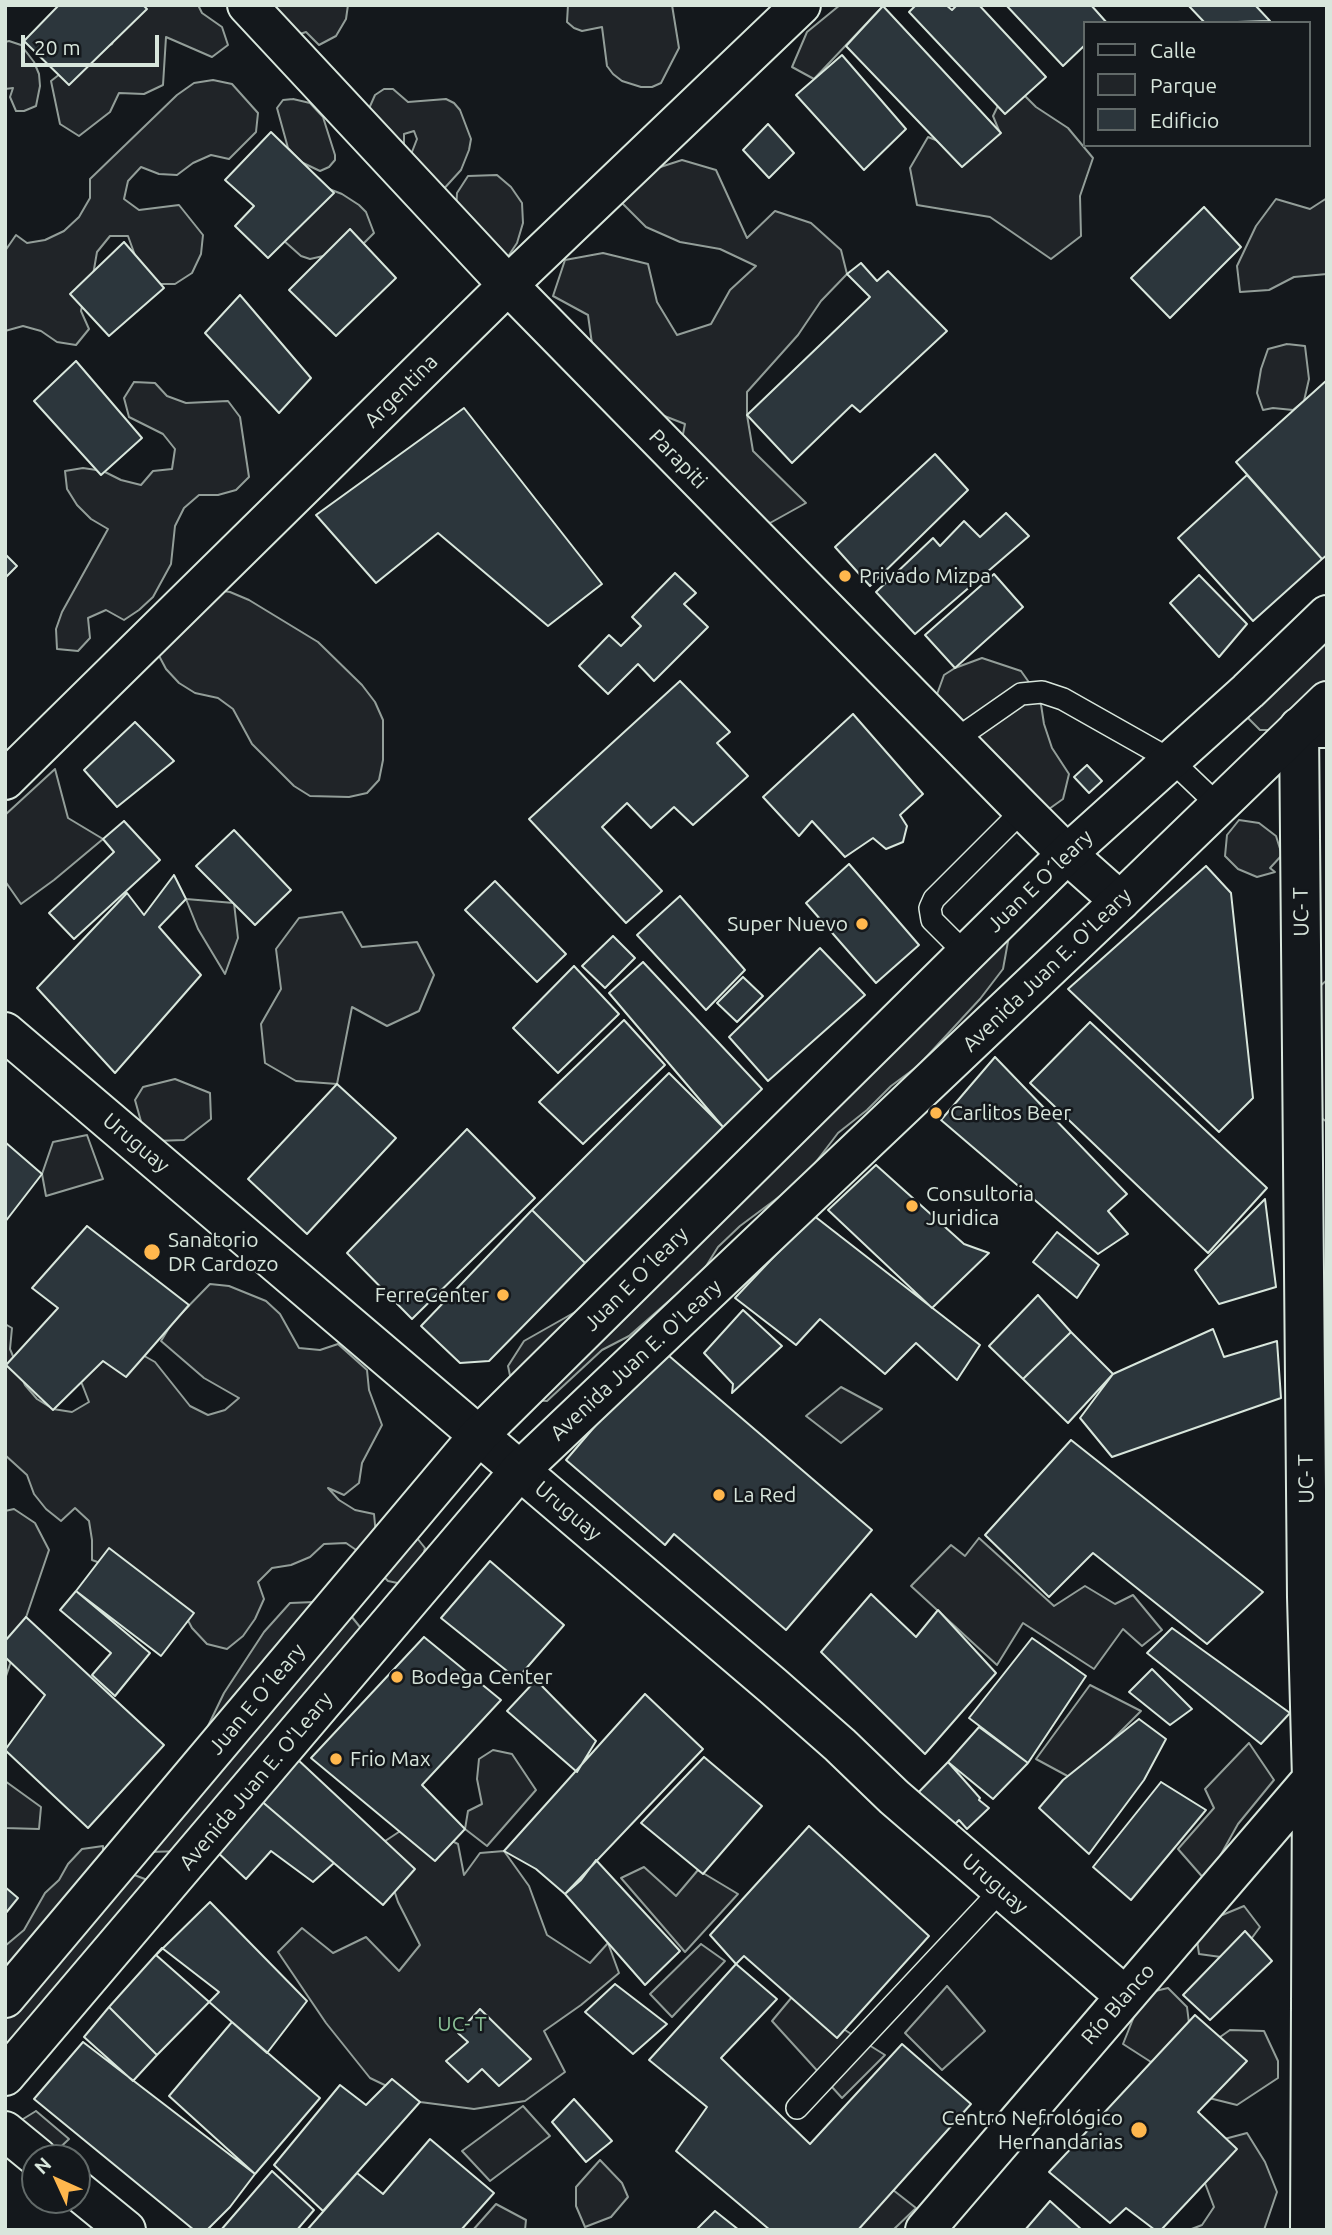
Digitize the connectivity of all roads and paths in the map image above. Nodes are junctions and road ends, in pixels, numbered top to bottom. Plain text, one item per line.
1 (247, 5) edge
2 (801, 5) edge
3 (508, 285) junction
4 (1327, 615) edge
5 (1327, 701) edge
6 (1313, 728) edge
7 (955, 740) junction
8 (1171, 761) junction
9 (5, 780) edge
10 (1219, 806) junction
11 (1023, 810) junction
12 (1067, 854) junction
13 (1120, 901) junction
14 (966, 954) junction
15 (5, 1032) edge
16 (479, 1435) junction
17 (520, 1470) junction
18 (1317, 1597) edge
19 (1312, 1779) junction
20 (1001, 1890) junction
21 (1125, 1996) junction
22 (5, 1998) edge
23 (5, 2076) edge
24 (797, 2108) dead end
25 (5, 2131) edge
26 (21, 2144) edge
27 (91, 2201) edge
28 (126, 2230) edge
29 (925, 2230) edge
30 (1310, 2230) edge

1 - 3 street, Parapiti
2 - 3 street, Argentina
3 - 7 street, Parapiti
3 - 9 street, Argentina
4 - 8 street, Juan E O´leary
5 - 6 street, Avenida Juan E. O'Leary
6 - 10 street, Avenida Juan E. O'Leary
6 - 18 street, UC- T
7 - 8 lane
7 - 11 street, Parapiti
8 - 10 lane
8 - 12 street, Juan E O´leary
10 - 13 street, Avenida Juan E. O'Leary
11 - 12 street, Parapiti
11 - 14 lane
12 - 13 street, Parapiti
12 - 14 street, Juan E O´leary
13 - 17 street, Avenida Juan E. O'Leary
14 - 16 street, Juan E O´leary
15 - 16 street, Uruguay
16 - 17 street, Uruguay
16 - 22 street, Juan E O´leary
17 - 20 street, Uruguay
17 - 23 street, Avenida Juan E. O'Leary
18 - 19 street, UC- T
19 - 21 street, Río Blanco
19 - 30 street, UC- T
20 - 21 street, Uruguay
20 - 24 lane
21 - 29 street, Río Blanco
25 - 26 street
27 - 28 street

